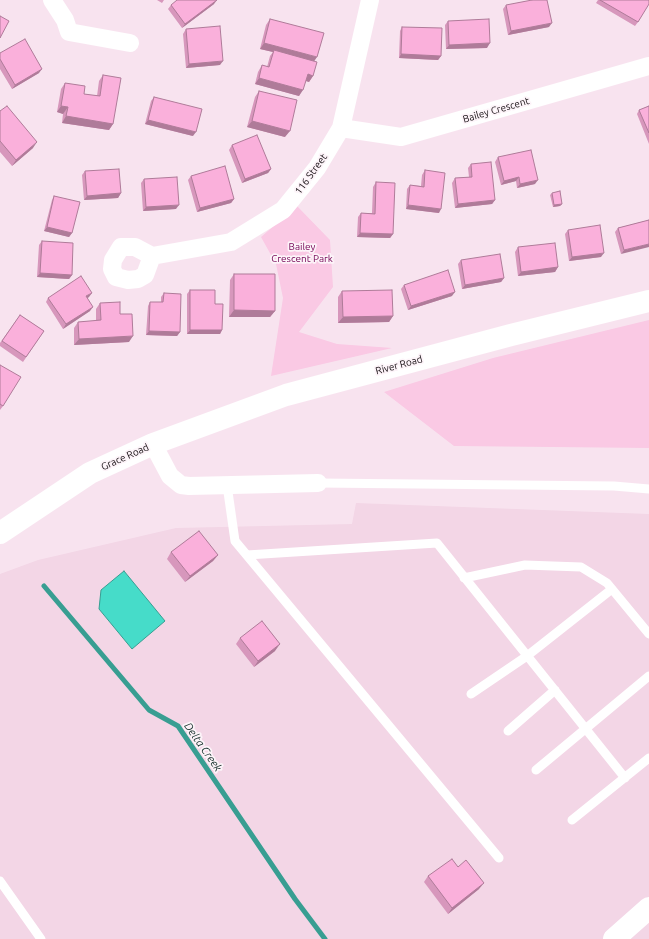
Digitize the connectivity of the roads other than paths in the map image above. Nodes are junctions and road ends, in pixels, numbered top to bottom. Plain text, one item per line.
1 (52, 0) edge
2 (370, 0) edge
3 (130, 43) dead end
4 (649, 66) edge
5 (342, 128) junction
6 (152, 256) dead end
7 (649, 301) edge
8 (153, 444) junction
9 (318, 483) joint
10 (227, 485) junction
11 (649, 488) edge
12 (0, 533) edge
13 (247, 556) junction
14 (464, 578) junction
15 (612, 589) junction
16 (649, 634) edge
17 (527, 656) junction
18 (649, 676) edge
19 (555, 690) junction
20 (471, 694) dead end
21 (586, 729) junction
22 (508, 731) dead end
23 (649, 758) edge
24 (536, 770) dead end
25 (625, 778) junction
26 (572, 820) dead end
27 (499, 858) dead end
28 (0, 881) edge
29 (649, 908) edge
30 (41, 939) edge
31 (614, 939) edge

1 - 3 street
2 - 5 street, 116 Street
4 - 5 street, Bailey Crescent
5 - 6 street, 116 Street
7 - 8 main road, River Road
8 - 10 street, Grace Road
8 - 12 main road, Grace Road
9 - 10 street, Grace Road
9 - 11 lane
10 - 13 lane
13 - 14 lane
13 - 27 lane
14 - 15 lane
14 - 17 lane
15 - 16 lane
15 - 17 lane
17 - 19 lane
17 - 20 lane
18 - 21 lane
19 - 21 lane
19 - 22 lane
21 - 24 lane
21 - 25 lane
23 - 25 lane
25 - 26 lane
28 - 30 lane
29 - 31 main road

